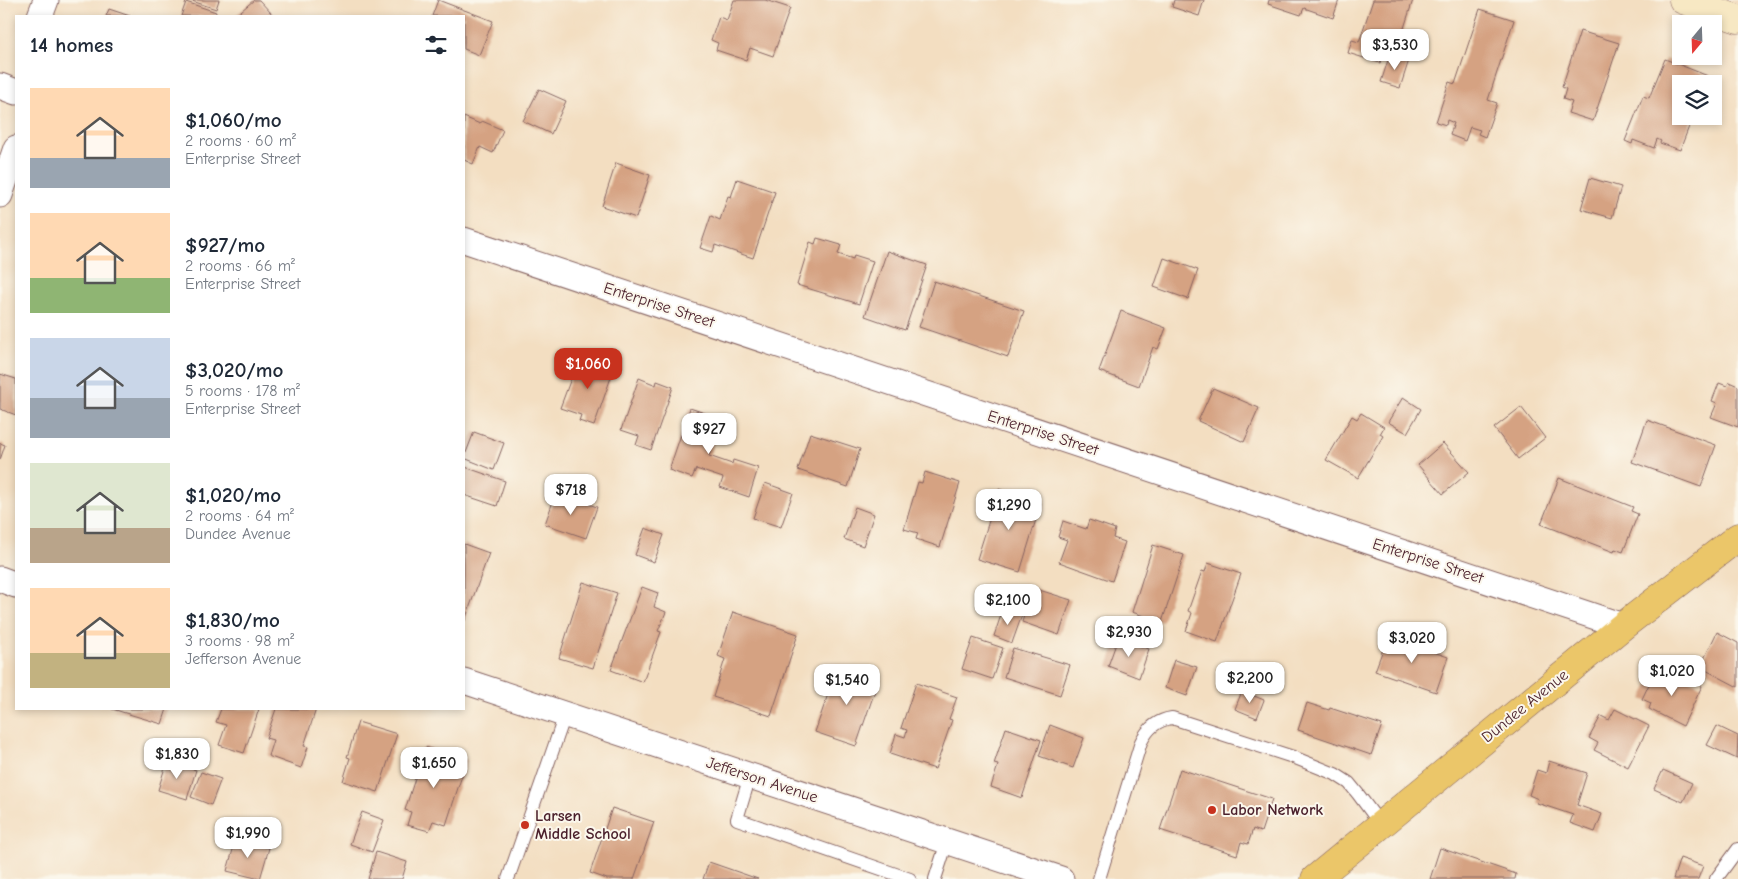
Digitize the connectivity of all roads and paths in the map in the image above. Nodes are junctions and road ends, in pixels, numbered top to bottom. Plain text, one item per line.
1 (46, 0) edge
2 (1683, 0) edge
3 (40, 15) edge
4 (1738, 19) edge
5 (0, 86) edge
6 (15, 92) edge
7 (15, 151) edge
8 (0, 195) edge
9 (465, 240) edge
10 (1738, 537) edge
11 (0, 580) edge
12 (15, 585) edge
13 (1623, 626) junction
14 (465, 681) edge
15 (564, 715) junction
16 (750, 776) junction
17 (1381, 825) junction
18 (947, 842) junction
19 (1738, 849) edge
20 (508, 879) edge
21 (910, 879) edge
22 (935, 879) edge
23 (1061, 879) edge
24 (1099, 879) edge
25 (1315, 879) edge
26 (1716, 879) edge

1 - 3 street
2 - 4 main road
5 - 6 street
7 - 8 street
9 - 13 street, Enterprise Street
10 - 13 main road, Dundee Avenue
11 - 12 street
13 - 17 main road, Dundee Avenue
14 - 15 street, Jefferson Avenue
15 - 16 street, Jefferson Avenue
15 - 20 lane
16 - 18 street, Jefferson Avenue
16 - 21 lane
17 - 24 lane
17 - 25 main road, Dundee Avenue
18 - 22 lane
18 - 23 street, Jefferson Avenue
19 - 26 lane

